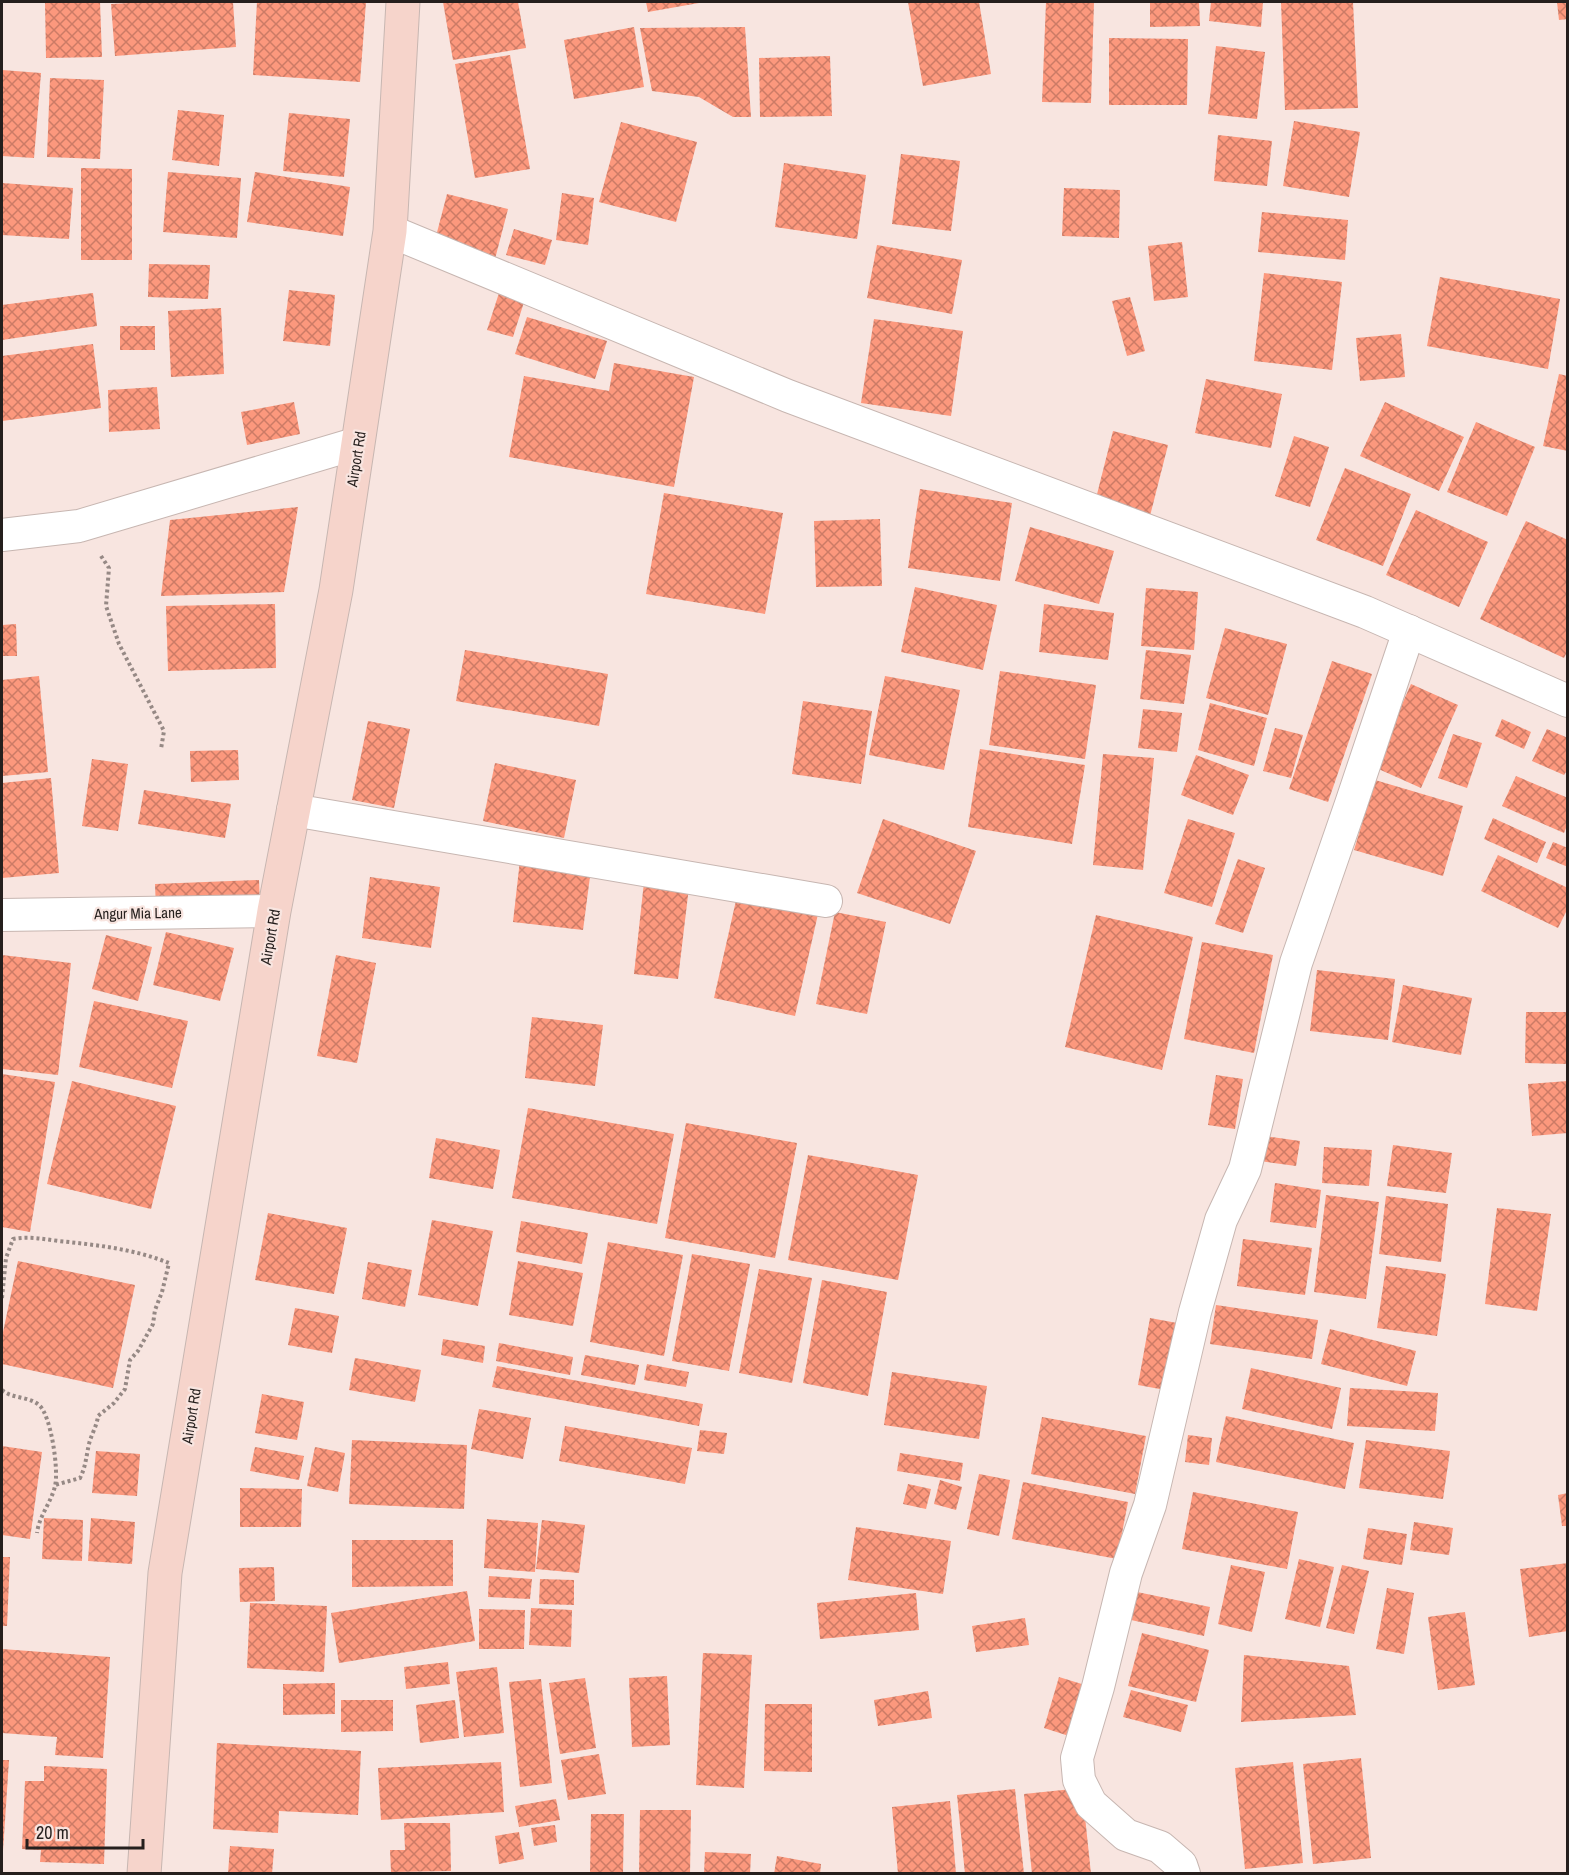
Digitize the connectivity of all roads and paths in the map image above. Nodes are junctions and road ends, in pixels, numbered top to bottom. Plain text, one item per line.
1 (403, 2) edge
2 (390, 231) junction
3 (358, 443) junction
4 (79, 526) junction
5 (2, 535) edge
6 (1408, 631) junction
7 (1568, 701) edge
8 (161, 749) dead end
9 (293, 810) junction
10 (825, 901) dead end
11 (274, 911) junction
12 (2, 915) edge
13 (2, 1298) edge
14 (2, 1390) edge
15 (55, 1485) junction
16 (37, 1533) dead end
17 (143, 1873) edge
18 (1184, 1874) edge

1 - 2 main road, Airport Rd
2 - 3 main road, Airport Rd
2 - 6 street
3 - 4 street
3 - 9 main road, Airport Rd
4 - 5 street
4 - 8 path
6 - 7 street
6 - 18 street
9 - 10 street
9 - 11 main road, Airport Rd
11 - 12 street, Angur Mia Lane
11 - 17 main road, Airport Rd
13 - 15 path
14 - 15 path
15 - 16 path

